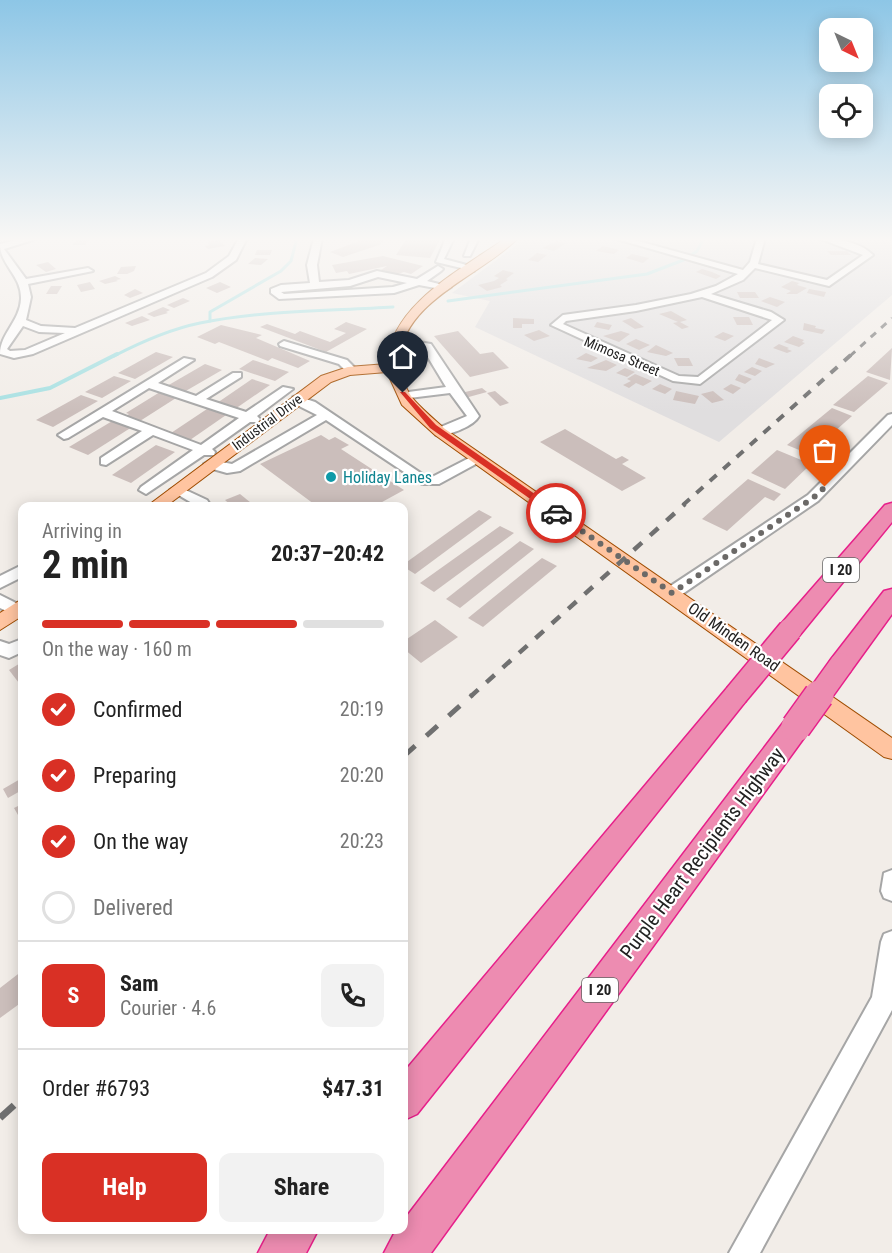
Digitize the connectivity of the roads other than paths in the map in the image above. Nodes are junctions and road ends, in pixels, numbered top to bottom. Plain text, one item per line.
1 (26, 296) edge
2 (158, 296) edge
3 (434, 296) edge
4 (688, 296) edge
5 (710, 296) edge
6 (20, 321) junction
7 (85, 328) junction
8 (395, 342) junction
9 (284, 344) dead end
10 (188, 360) dead end
11 (393, 369) junction
12 (352, 371) junction
13 (237, 375) dead end
14 (148, 384) junction
15 (453, 389) junction
16 (292, 394) junction
17 (405, 396) junction
18 (197, 400) junction
19 (102, 412) junction
20 (326, 415) junction
21 (248, 416) junction
22 (892, 418) edge
23 (267, 423) junction
24 (151, 431) junction
25 (440, 432) junction
26 (64, 435) dead end
27 (202, 450) junction
28 (478, 459) junction
29 (216, 461) junction
30 (106, 462) dead end
31 (146, 490) dead end
32 (177, 490) junction
33 (161, 502) edge
34 (196, 502) edge
35 (892, 509) edge
36 (18, 572) edge
37 (0, 583) edge
38 (672, 593) junction
39 (892, 597) edge
40 (13, 606) edge
41 (0, 622) edge
42 (0, 647) edge
43 (18, 647) edge
44 (892, 750) edge
45 (892, 880) edge
46 (892, 891) edge
47 (892, 942) edge
48 (888, 1004) edge
49 (408, 1096) edge
50 (294, 1234) edge
51 (279, 1253) edge
52 (405, 1253) edge
53 (744, 1253) edge

1 - 6 street
2 - 7 street
3 - 8 main road, Old Minden Road
4 - 5 street, Mimosa Street
6 - 7 street
6 - 7 street
8 - 11 main road, Old Minden Road
8 - 15 street
9 - 12 street
10 - 14 street
11 - 12 main road, Industrial Drive
11 - 17 main road, Old Minden Road
12 - 16 main road, Industrial Drive
13 - 18 street
14 - 18 street
14 - 19 street
15 - 17 street
15 - 25 street
16 - 20 street
16 - 21 street
16 - 23 main road, Industrial Drive
17 - 25 main road, Old Minden Road
18 - 21 street
19 - 24 street
19 - 26 street
20 - 28 street
20 - 29 street
21 - 23 street
21 - 27 street
22 - 38 street
23 - 29 main road, Industrial Drive
24 - 27 street
24 - 30 street
25 - 28 main road, Old Minden Road
27 - 29 street
27 - 31 street
28 - 38 main road, Old Minden Road
29 - 32 main road, Industrial Drive
32 - 33 main road, Industrial Drive
32 - 34 street
35 - 49 highway, I 20, bridge
36 - 37 street
38 - 44 main road, Old Minden Road
39 - 52 highway, Purple Heart Recipients Highway / I 20, bridge
40 - 41 main road
42 - 43 street
45 - 46 street
47 - 48 street
48 - 53 street
50 - 51 highway

